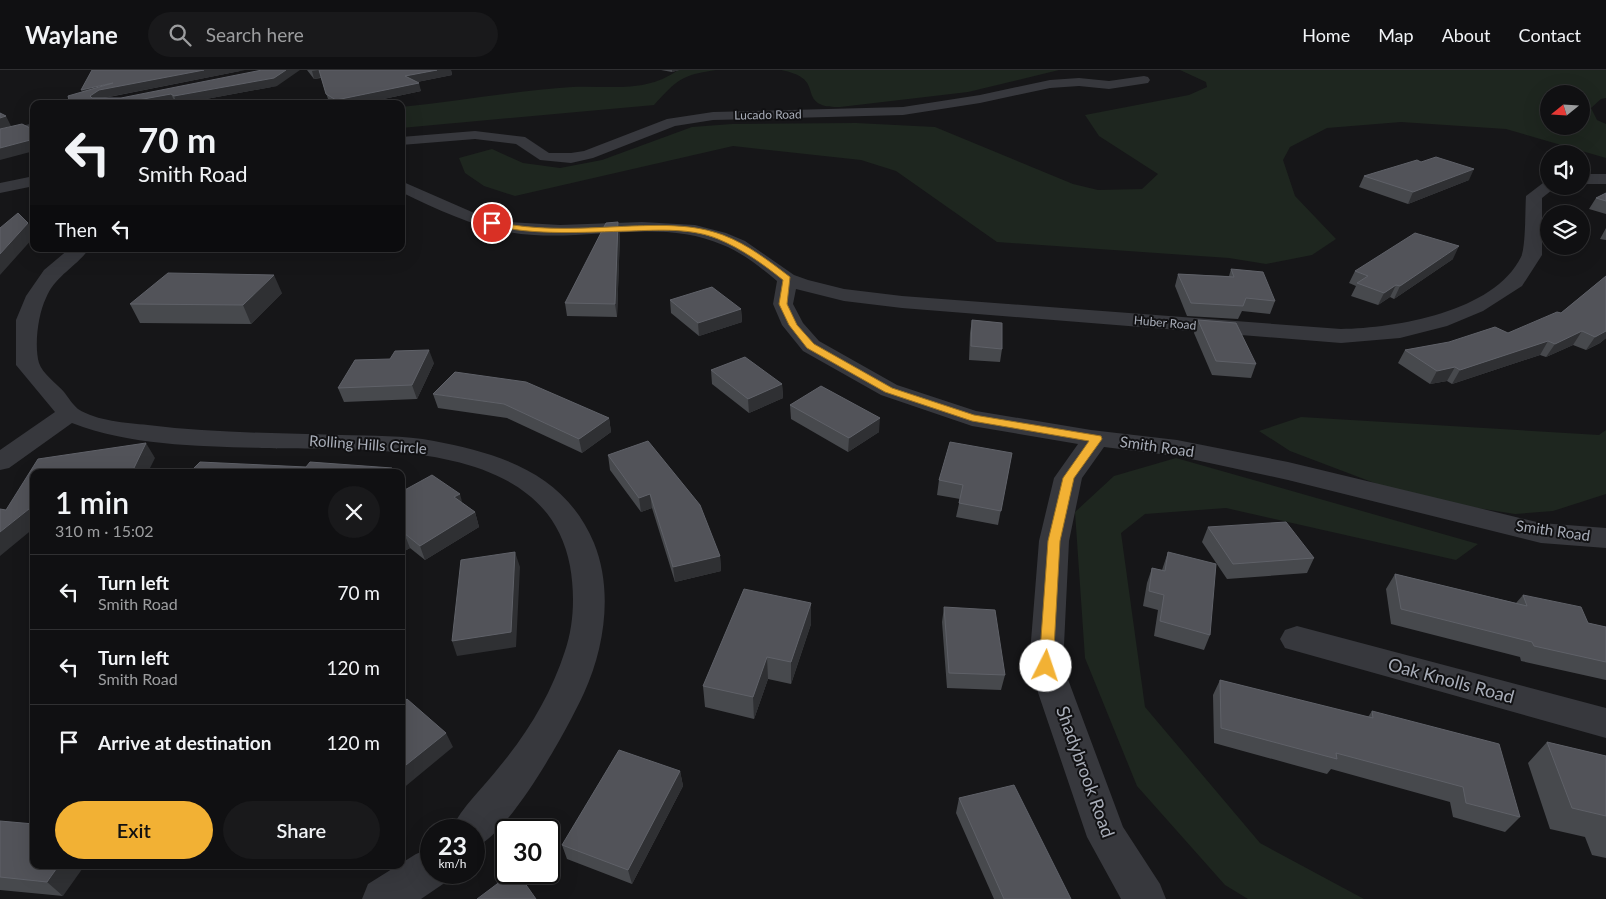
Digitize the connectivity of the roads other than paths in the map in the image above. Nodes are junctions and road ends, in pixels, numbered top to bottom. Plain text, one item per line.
1 (1144, 80) dead end
2 (30, 128) edge
3 (0, 135) edge
4 (405, 141) edge
5 (1590, 179) edge
6 (1606, 179) edge
7 (30, 182) edge
8 (0, 188) edge
9 (405, 188) edge
10 (1540, 192) edge
11 (77, 252) edge
12 (787, 279) junction
13 (69, 414) junction
14 (1097, 439) junction
15 (0, 462) edge
16 (1606, 538) edge
17 (1297, 639) dead end
18 (1606, 723) edge
19 (480, 819) edge
20 (420, 875) edge
21 (383, 899) edge
22 (1145, 899) edge

1 - 4 street, Lucado Road
2 - 3 street
5 - 6 street
7 - 8 street
9 - 12 street
10 - 12 street, Huber Road
11 - 13 street
12 - 14 street, Smith Road
13 - 15 street
13 - 19 street, Rolling Hills Circle
14 - 16 street, Smith Road
14 - 22 street, Shadybrook Road
17 - 18 street, Oak Knolls Road
20 - 21 street

